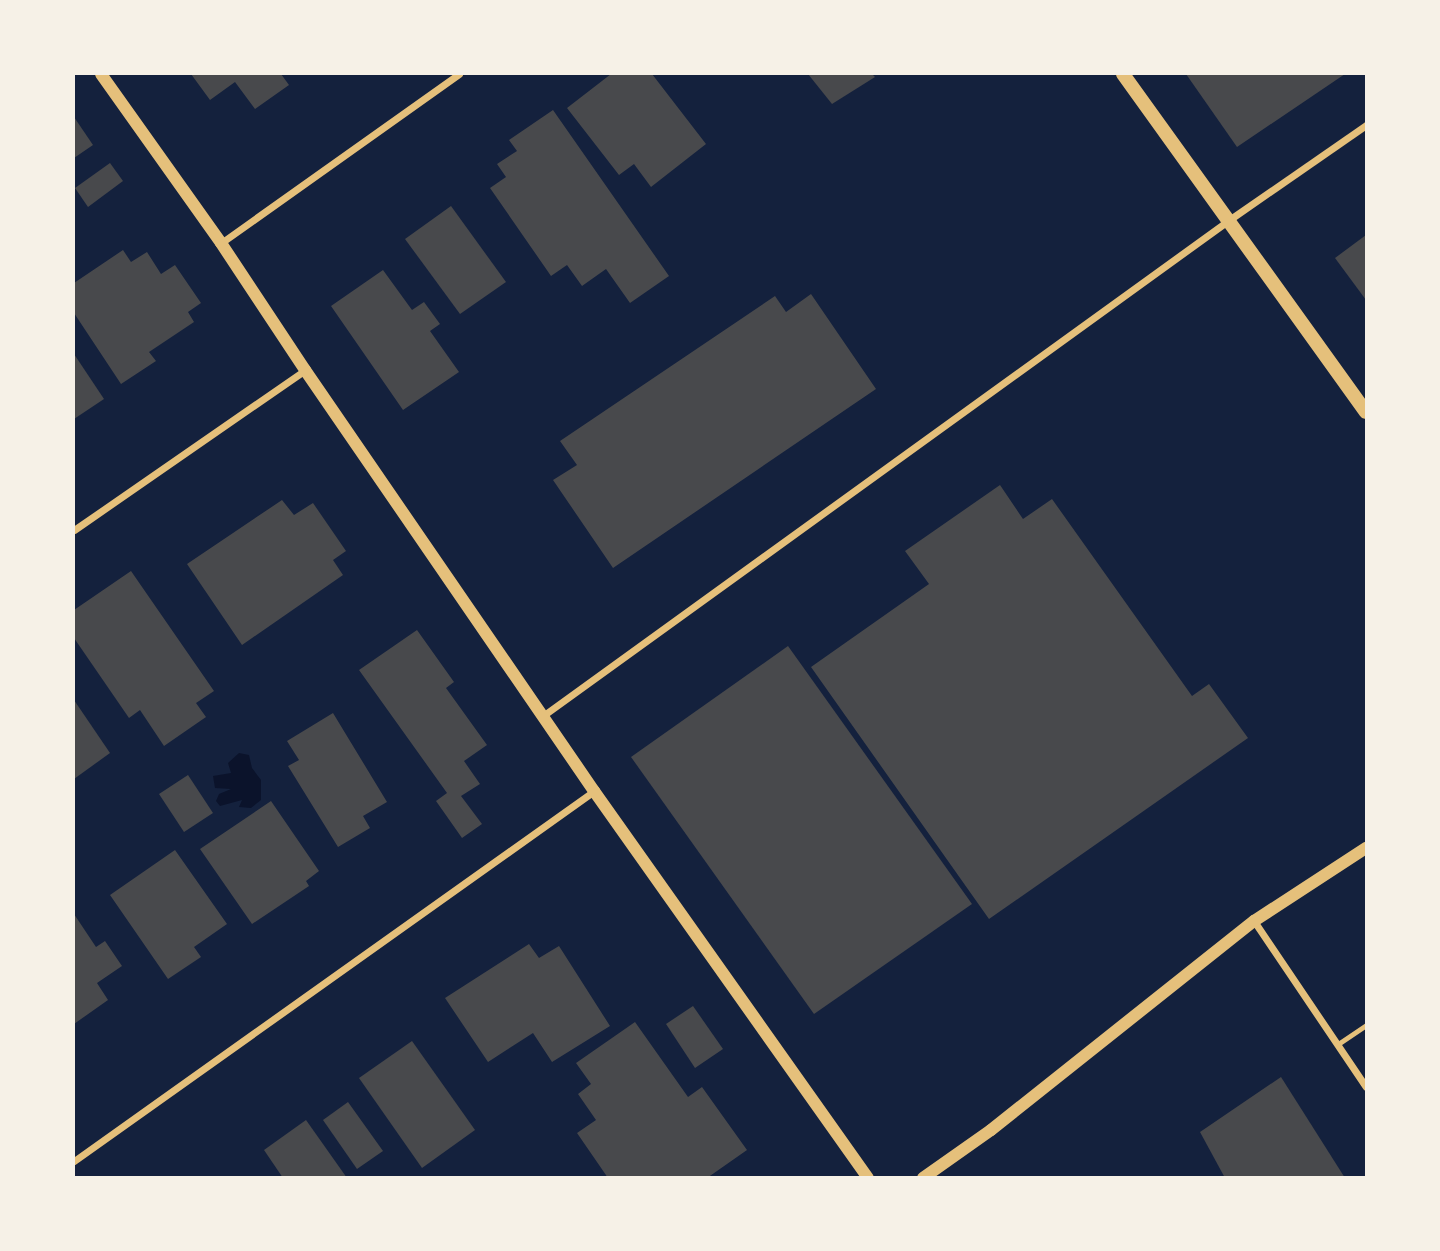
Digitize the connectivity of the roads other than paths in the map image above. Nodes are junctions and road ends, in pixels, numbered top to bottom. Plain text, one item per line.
1 (101, 74) edge
2 (459, 74) edge
3 (1123, 74) edge
4 (1367, 125) edge
5 (1229, 220) junction
6 (221, 243) junction
7 (304, 370) junction
8 (1367, 412) edge
9 (74, 530) edge
10 (544, 715) junction
11 (594, 791) junction
12 (1367, 848) edge
13 (1254, 921) junction
14 (1367, 1025) edge
15 (1338, 1044) junction
16 (1367, 1087) edge
17 (74, 1161) edge
18 (868, 1178) edge
19 (923, 1178) edge

1 - 6 street
2 - 6 street
3 - 5 main road
4 - 5 street
5 - 8 main road
5 - 10 street
6 - 7 street
7 - 9 street
7 - 10 street
10 - 11 street
11 - 17 street
11 - 18 street
12 - 13 street
13 - 15 street
13 - 19 street
14 - 15 lane
15 - 16 street

